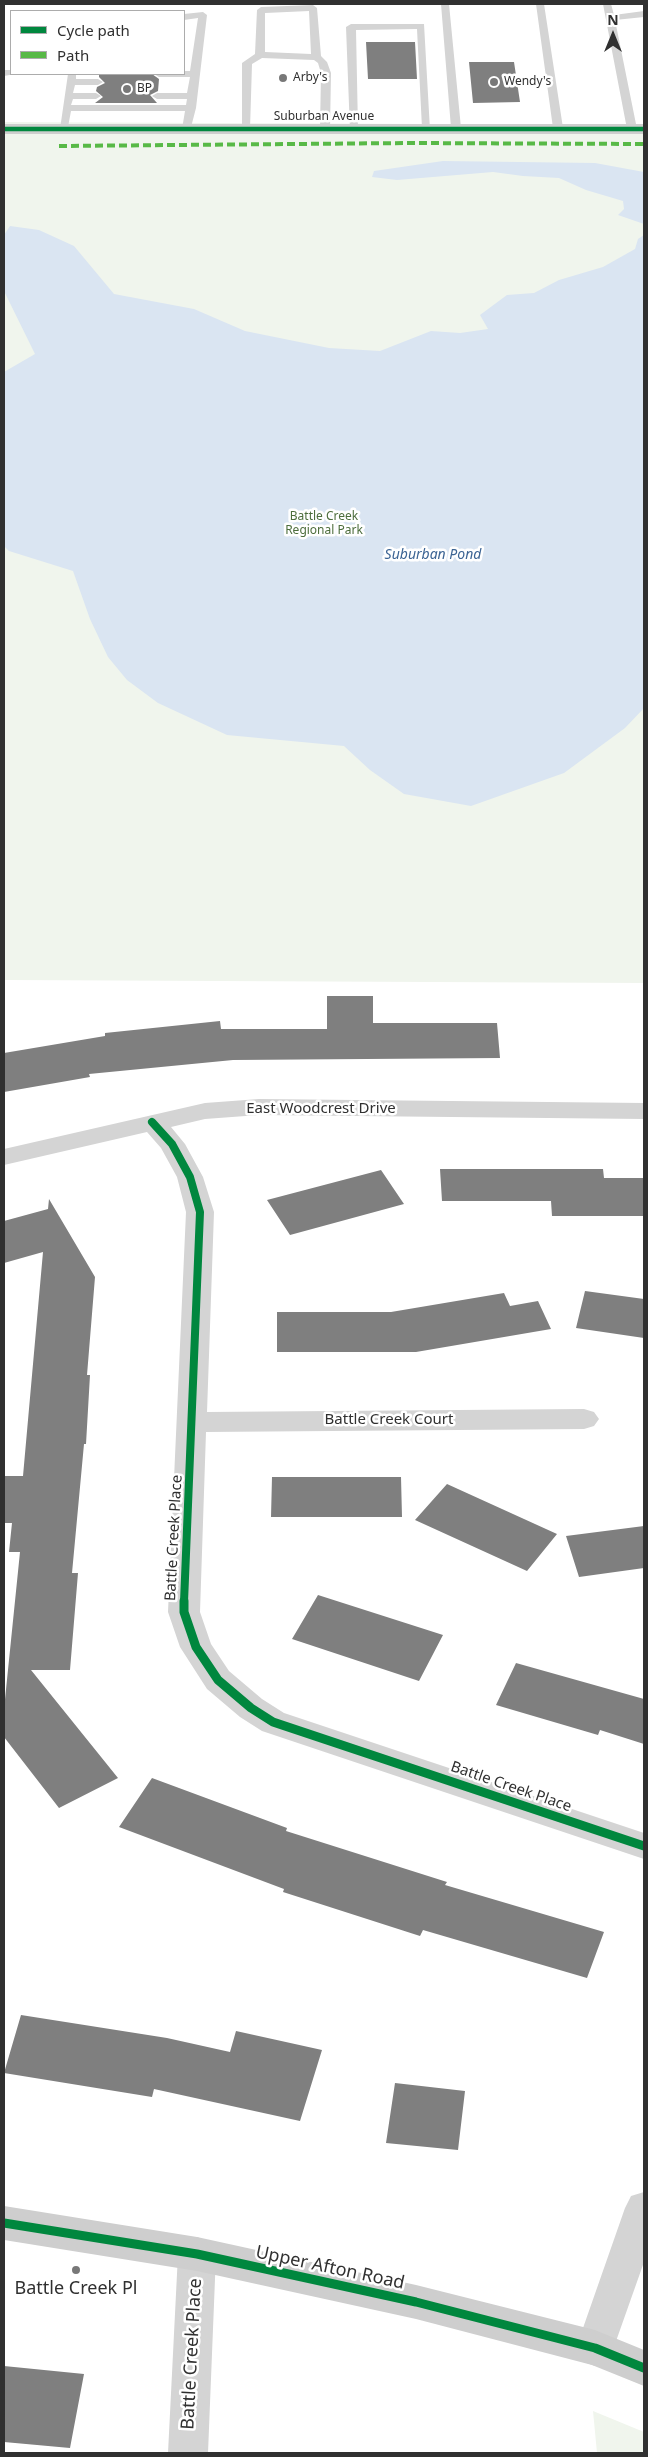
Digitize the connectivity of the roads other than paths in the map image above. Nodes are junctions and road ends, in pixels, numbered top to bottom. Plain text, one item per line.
1 (445, 4) edge
2 (540, 4) edge
3 (607, 4) edge
4 (644, 14) edge
5 (185, 17) edge
6 (610, 18) junction
7 (260, 55) junction
8 (316, 57) junction
9 (185, 67) edge
10 (195, 74) junction
11 (71, 77) edge
12 (98, 78) edge
13 (159, 78) edge
14 (68, 96) junction
15 (96, 96) dead end
16 (157, 96) dead end
17 (192, 96) junction
18 (66, 108) junction
19 (190, 108) junction
20 (4, 121) edge
21 (63, 127) junction
22 (246, 128) junction
23 (325, 128) junction
24 (353, 128) junction
25 (427, 128) junction
26 (456, 128) junction
27 (558, 128) junction
28 (4, 129) edge
29 (97, 129) junction
30 (187, 129) junction
31 (638, 129) edge
32 (644, 1111) edge
33 (152, 1122) junction
34 (4, 1157) edge
35 (584, 1419) dead end
36 (193, 1422) junction
37 (644, 1846) edge
38 (644, 2208) edge
39 (4, 2223) edge
40 (197, 2254) junction
41 (595, 2348) junction
42 (644, 2368) edge
43 (188, 2453) edge

1 - 26 lane
2 - 27 lane
3 - 6 lane
4 - 6 lane
5 - 10 lane
6 - 31 lane
7 - 8 lane
7 - 8 lane
7 - 22 lane
8 - 23 lane
9 - 10 lane
10 - 13 lane
10 - 17 lane
11 - 12 lane
11 - 14 lane
14 - 15 lane
14 - 18 lane
16 - 17 lane
17 - 19 lane
18 - 19 lane
18 - 21 lane
19 - 30 lane
20 - 21 street
21 - 29 street
22 - 23 street, Suburban Avenue
22 - 30 street, Suburban Avenue
23 - 24 street, Suburban Avenue
24 - 25 street, Suburban Avenue
24 - 25 lane
25 - 26 street, Suburban Avenue
26 - 27 street, Suburban Avenue
27 - 31 street, Suburban Avenue
28 - 29 street, Suburban Avenue
29 - 30 street, Suburban Avenue
32 - 33 street, East Woodcrest Drive
33 - 34 street, East Woodcrest Drive
33 - 36 street, Battle Creek Place
35 - 36 street, Battle Creek Court
36 - 37 street, Battle Creek Place
38 - 41 street
39 - 40 street, Upper Afton Road
40 - 41 street, Upper Afton Road
40 - 43 street, Battle Creek Place
41 - 42 street, Upper Afton Road

